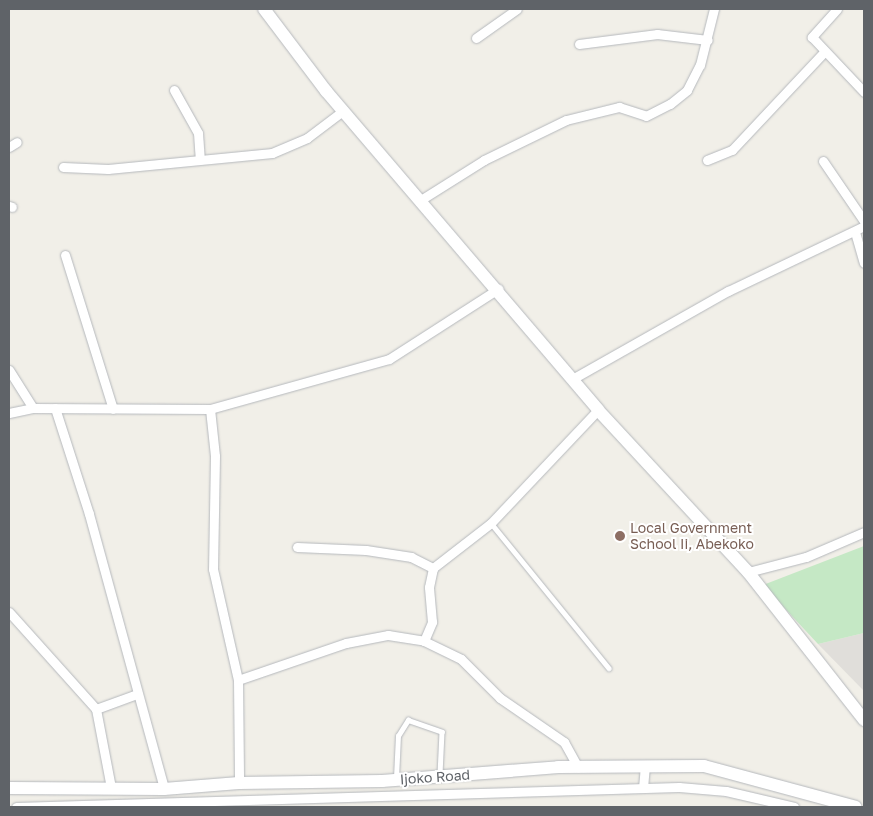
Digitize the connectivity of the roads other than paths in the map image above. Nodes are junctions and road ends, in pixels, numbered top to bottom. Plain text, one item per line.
1 (264, 9) edge
2 (517, 9) edge
3 (714, 9) edge
4 (837, 9) edge
5 (476, 38) dead end
6 (708, 40) junction
7 (579, 44) dead end
8 (824, 52) junction
9 (174, 90) dead end
10 (864, 92) edge
11 (344, 110) junction
12 (200, 159) junction
13 (707, 160) dead end
14 (824, 161) dead end
15 (64, 167) dead end
16 (419, 200) junction
17 (864, 221) edge
18 (864, 226) edge
19 (855, 232) junction
20 (65, 255) dead end
21 (864, 263) edge
22 (498, 289) junction
23 (9, 370) edge
24 (574, 378) junction
25 (33, 408) junction
26 (55, 408) junction
27 (113, 408) junction
28 (210, 409) junction
29 (598, 410) junction
30 (9, 413) edge
31 (491, 523) junction
32 (864, 532) edge
33 (297, 547) dead end
34 (433, 568) junction
35 (748, 572) junction
36 (9, 612) edge
37 (424, 641) junction
38 (609, 668) dead end
39 (238, 680) junction
40 (137, 694) junction
41 (96, 708) junction
42 (864, 720) edge
43 (645, 766) junction
44 (578, 767) junction
45 (440, 776) junction
46 (396, 780) junction
47 (238, 783) junction
48 (9, 788) edge
49 (111, 788) junction
50 (643, 788) junction
51 (164, 789) junction
52 (209, 804) edge
53 (16, 807) edge
54 (794, 807) edge
55 (856, 807) edge

1 - 11 street
2 - 5 street
3 - 6 street
4 - 8 street
6 - 7 street
6 - 16 street
8 - 10 street
8 - 13 street
9 - 12 street
11 - 12 street
11 - 16 street
12 - 15 street
14 - 17 street
16 - 22 street
18 - 19 street
19 - 21 street
19 - 24 street
20 - 27 street
22 - 24 street
22 - 28 street
23 - 25 street
24 - 29 street
25 - 26 street
25 - 30 street
26 - 27 street
26 - 40 street
27 - 28 street
28 - 39 street
29 - 31 street
29 - 35 street
31 - 34 street
31 - 38 lane
32 - 35 street
33 - 34 street
34 - 37 street
35 - 42 street
36 - 41 street
37 - 39 street
37 - 44 street
39 - 47 street
40 - 41 street
40 - 51 street
41 - 49 street
43 - 44 street, Ijoko Road
43 - 50 street
43 - 55 street, Ijoko Road
44 - 45 street, Ijoko Road
45 - 46 street, Ijoko Road
45 - 46 lane
46 - 47 street, Ijoko Road
47 - 51 street, Ijoko Road
48 - 49 street, Ijoko Road
49 - 51 street, Ijoko Road
50 - 52 street
50 - 54 street
52 - 53 street

